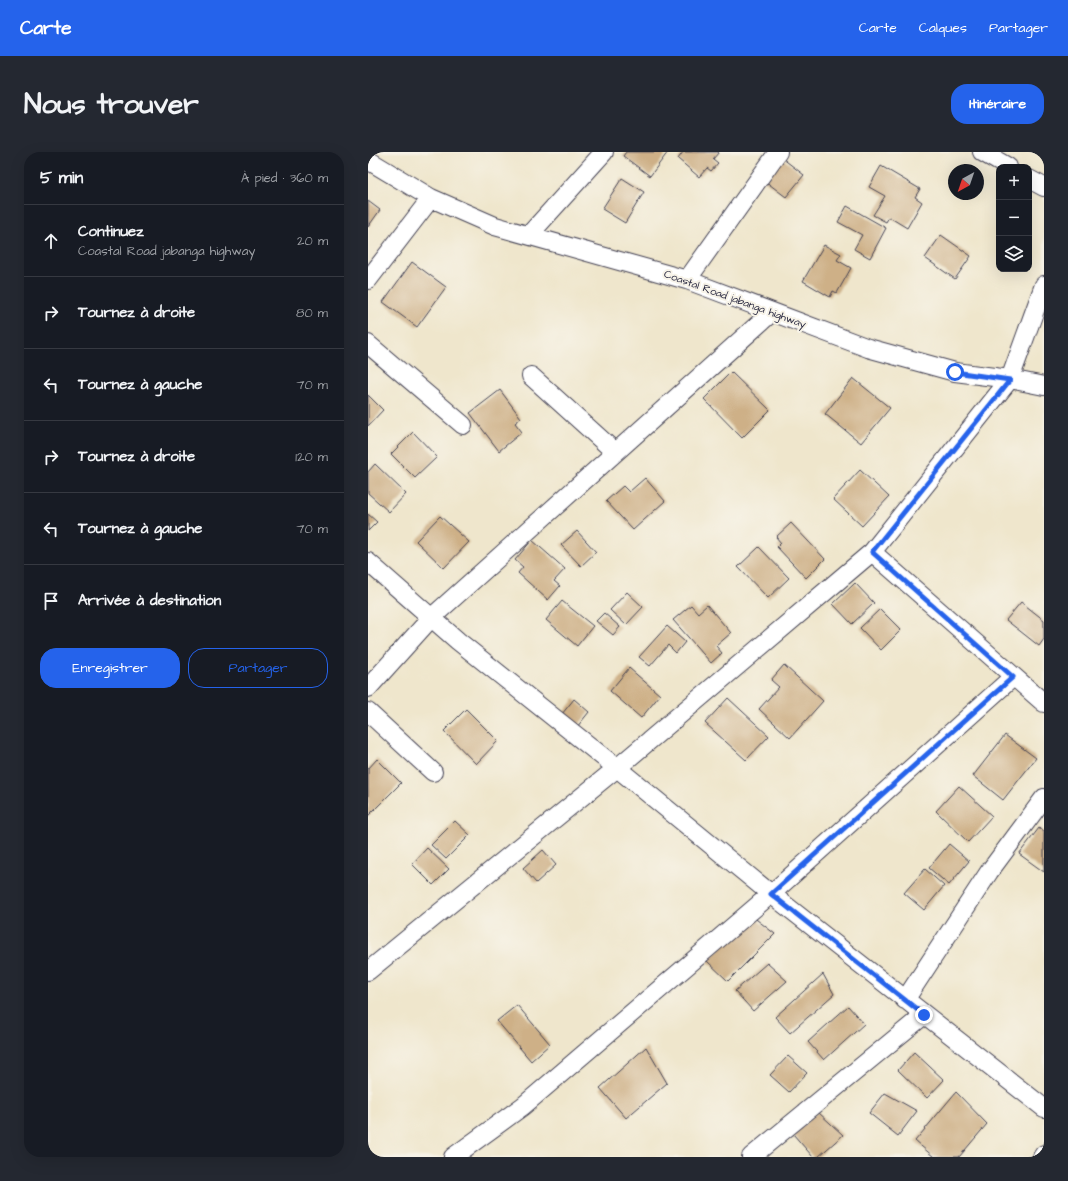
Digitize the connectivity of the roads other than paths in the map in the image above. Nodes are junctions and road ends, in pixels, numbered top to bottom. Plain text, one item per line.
1 (604, 152) edge
2 (778, 152) edge
3 (982, 152) edge
4 (368, 160) edge
5 (1003, 164) edge
6 (1032, 181) edge
7 (1044, 187) edge
8 (431, 198) junction
9 (529, 235) junction
10 (368, 280) edge
11 (687, 280) junction
12 (1044, 285) edge
13 (772, 312) junction
14 (368, 344) edge
15 (531, 376) dead end
16 (1010, 380) junction
17 (1044, 386) edge
18 (463, 425) dead end
19 (615, 452) junction
20 (872, 552) junction
21 (368, 562) edge
22 (431, 618) junction
23 (1013, 677) junction
24 (368, 688) edge
25 (1044, 703) edge
26 (368, 712) edge
27 (617, 768) junction
28 (433, 772) dead end
29 (1044, 798) edge
30 (771, 894) junction
31 (368, 971) edge
32 (905, 1000) junction
33 (924, 1015) junction
34 (1044, 1108) edge
35 (1044, 1154) edge
36 (454, 1157) edge
37 (751, 1157) edge
38 (1042, 1157) edge

1 - 9 street
2 - 11 street
3 - 5 street
4 - 8 street, Coastal Road jabanga highway
6 - 7 street
8 - 9 street, Coastal Road jabanga highway
8 - 10 street
9 - 11 street, Coastal Road jabanga highway
11 - 13 street, Coastal Road jabanga highway
12 - 16 street
13 - 16 street, Coastal Road jabanga highway
13 - 19 street
14 - 18 street
15 - 19 street
16 - 17 street, Coastal Road jabanga highway
16 - 20 street
19 - 22 street
20 - 23 street
20 - 27 street
21 - 22 street
22 - 24 street
22 - 27 street
23 - 25 street
23 - 30 street
26 - 28 street
27 - 30 street
27 - 31 street
29 - 32 street
30 - 32 street
30 - 36 street
32 - 33 street
33 - 34 street
33 - 37 street
35 - 38 street

